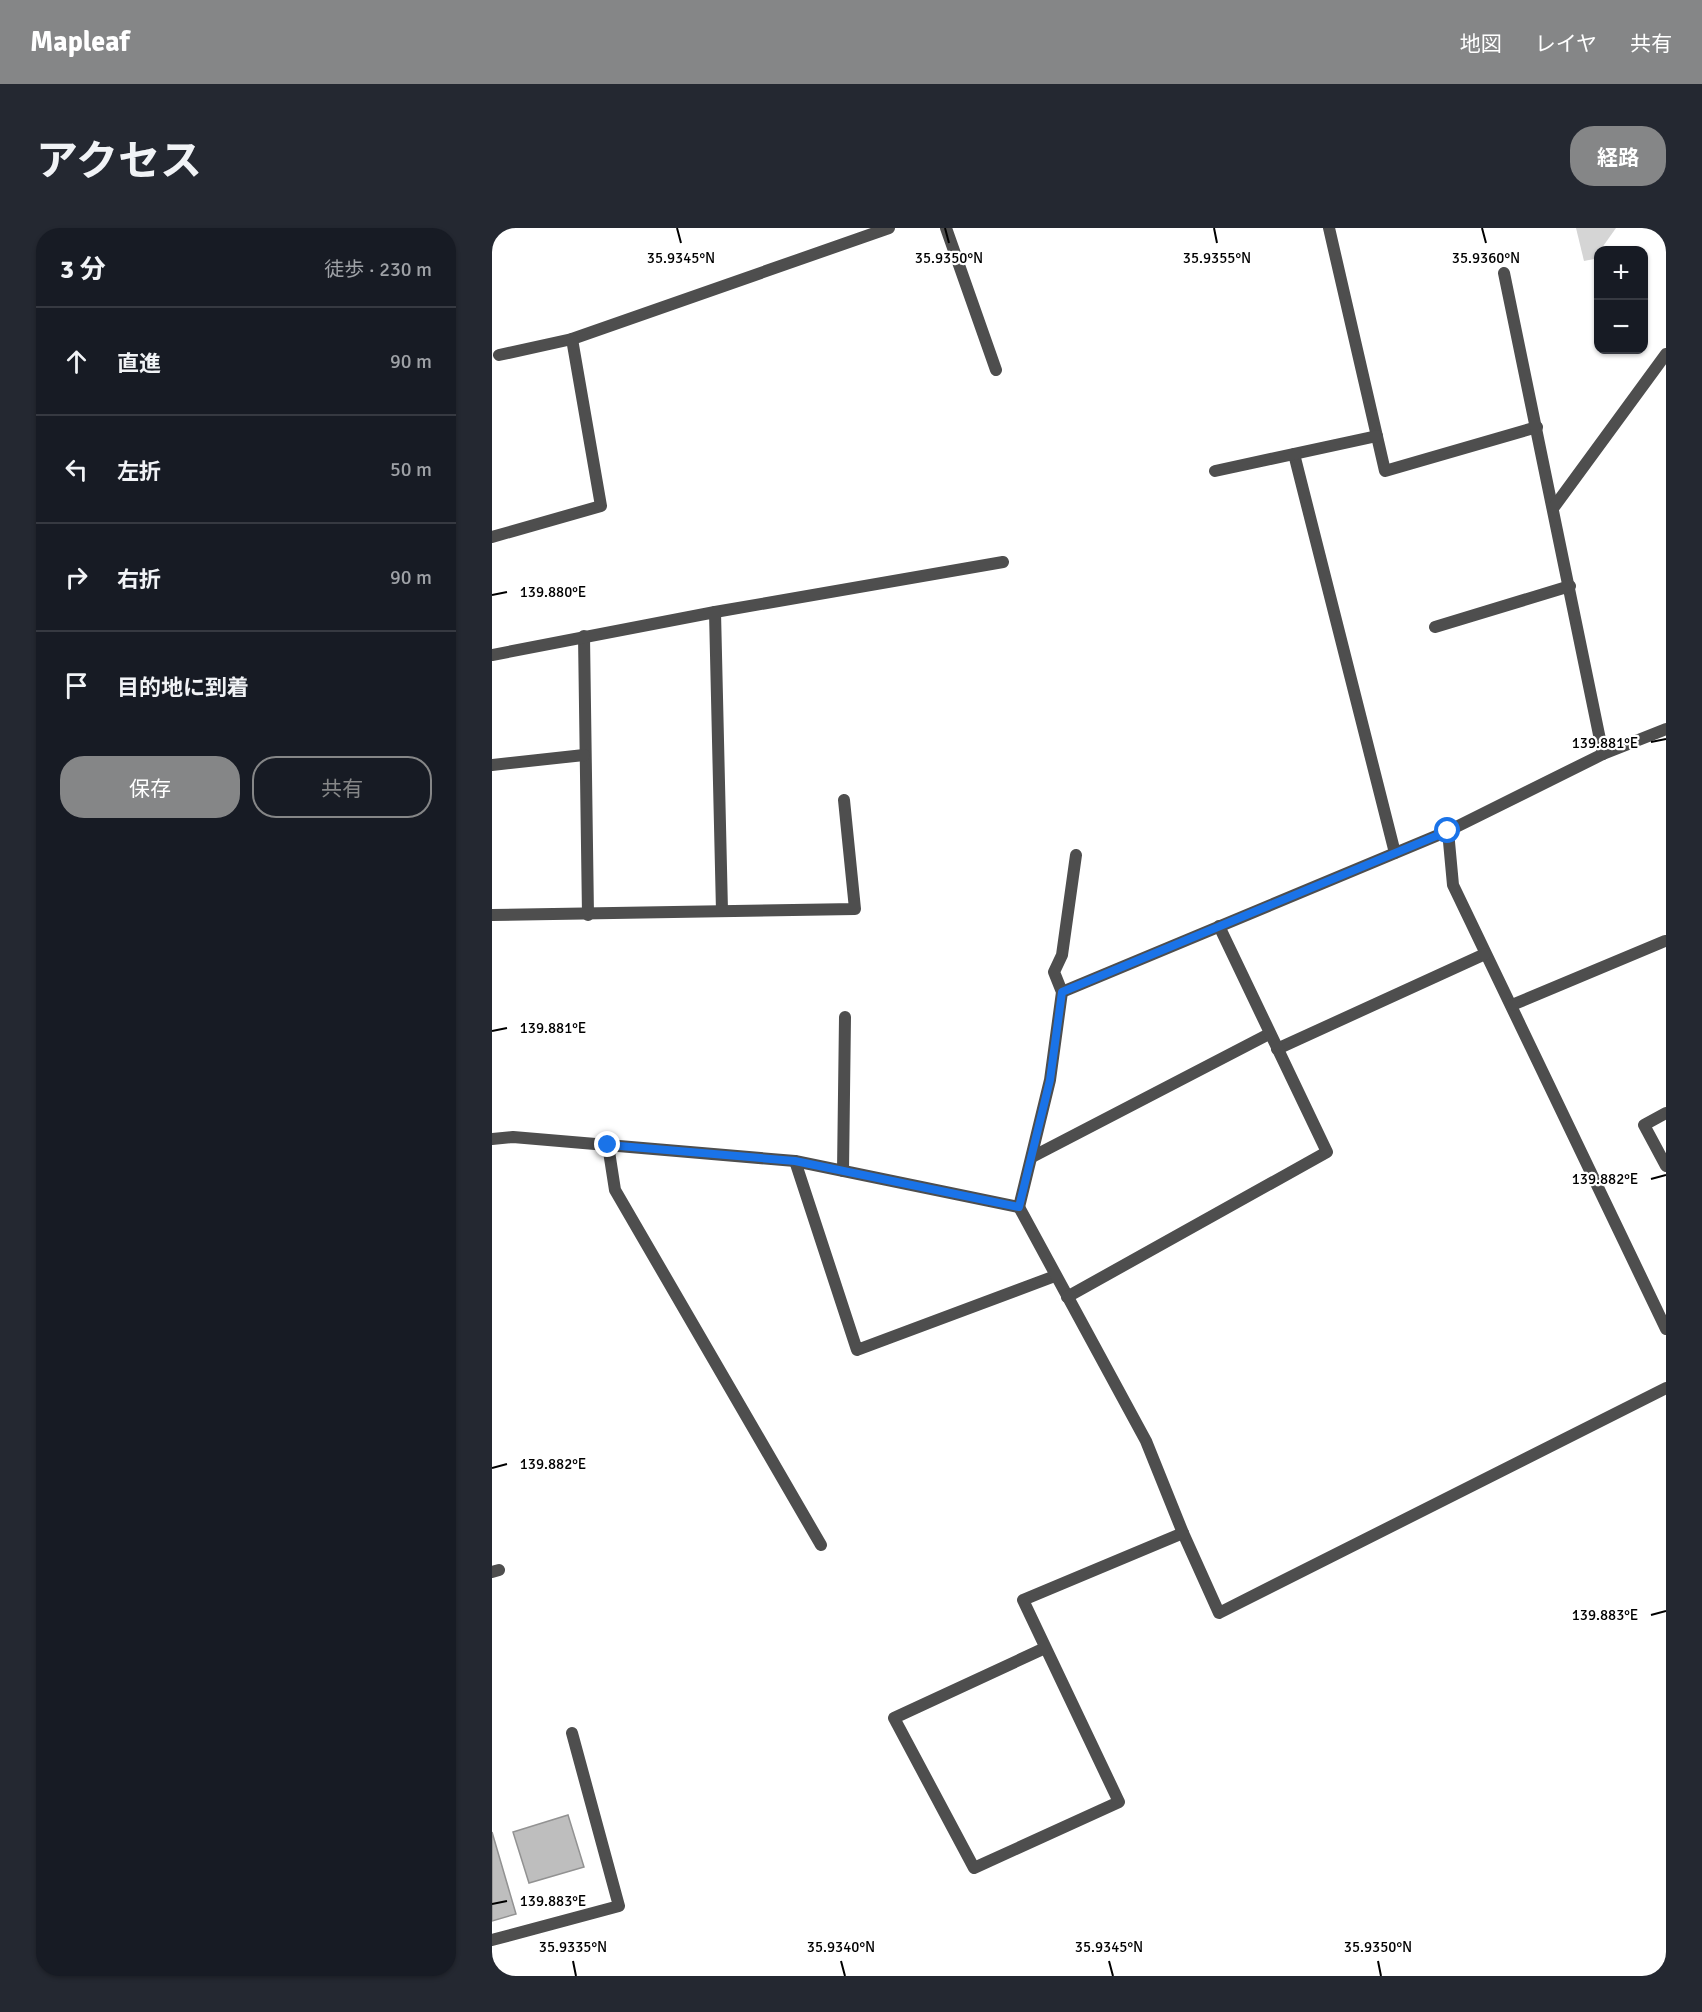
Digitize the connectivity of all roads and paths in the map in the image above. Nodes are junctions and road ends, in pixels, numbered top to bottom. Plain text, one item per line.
1 (889, 228) edge
2 (946, 228) edge
3 (1329, 228) edge
4 (1504, 273) dead end
5 (572, 339) junction
6 (1666, 354) edge
7 (499, 355) dead end
8 (996, 370) dead end
9 (1537, 427) junction
10 (1377, 436) junction
11 (1294, 454) junction
12 (1215, 471) dead end
13 (1554, 507) junction
14 (492, 537) edge
15 (1003, 562) dead end
16 (1570, 586) junction
17 (715, 612) junction
18 (1435, 627) dead end
19 (584, 636) junction
20 (492, 655) edge
21 (1666, 729) edge
22 (584, 754) junction
23 (1603, 754) junction
24 (492, 765) edge
25 (844, 800) dead end
26 (1448, 831) junction
27 (1395, 853) junction
28 (1076, 855) dead end
29 (722, 911) junction
30 (492, 915) edge
31 (588, 915) junction
32 (1219, 926) junction
33 (1665, 941) edge
34 (1485, 954) junction
35 (1062, 992) junction
36 (1512, 1005) junction
37 (845, 1017) dead end
38 (1269, 1034) junction
39 (1277, 1049) junction
40 (1666, 1113) edge
41 (492, 1139) edge
42 (608, 1145) junction
43 (1032, 1157) junction
44 (795, 1161) junction
45 (1666, 1166) edge
46 (843, 1171) junction
47 (1019, 1207) junction
48 (1055, 1276) junction
49 (1067, 1297) junction
50 (1666, 1329) edge
51 (1666, 1388) edge
52 (1183, 1533) junction
53 (821, 1545) dead end
54 (1045, 1648) junction
55 (572, 1733) dead end
56 (492, 1940) edge

1 - 5 street
2 - 8 street
3 - 10 street
4 - 9 street
5 - 7 street
5 - 14 street
6 - 13 street
9 - 10 street
9 - 13 street
10 - 11 street
11 - 12 street
11 - 27 street
13 - 16 street
15 - 17 street
16 - 18 street
16 - 23 street
17 - 19 street
17 - 29 street
19 - 20 street
19 - 22 street
21 - 23 street
22 - 24 street
22 - 31 street
23 - 26 street
25 - 29 street
26 - 27 street
26 - 34 street
27 - 32 street
28 - 35 street
29 - 31 street
30 - 31 street
32 - 35 street
32 - 38 street
33 - 36 street
34 - 36 street
34 - 39 street
35 - 43 street
36 - 50 street
37 - 46 street
38 - 39 street
38 - 43 street
39 - 49 street
40 - 45 street
41 - 42 street
42 - 44 street
42 - 53 street
43 - 47 street
44 - 46 street
44 - 48 street
46 - 47 street
47 - 48 street
48 - 49 street
49 - 52 street
51 - 52 street
52 - 54 street
54 - 54 street
55 - 56 street

